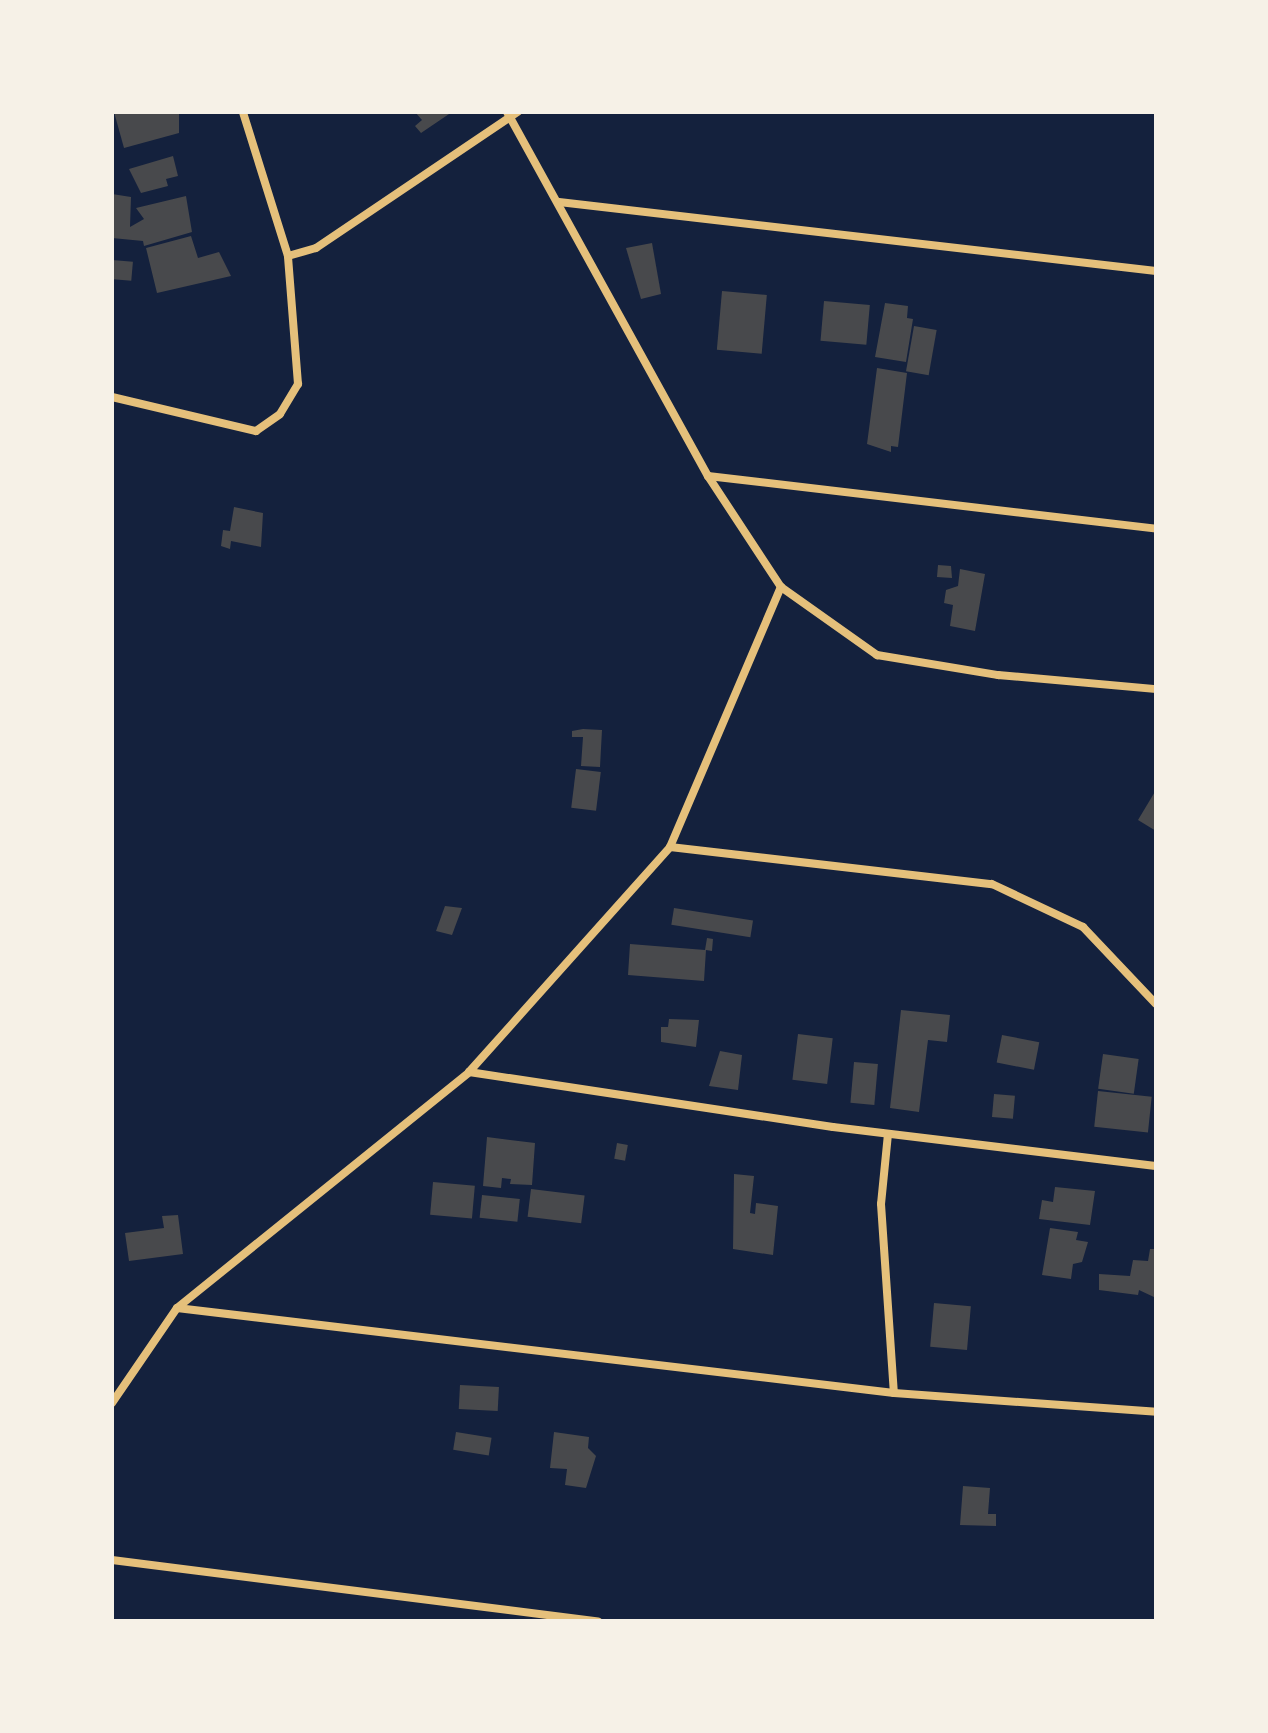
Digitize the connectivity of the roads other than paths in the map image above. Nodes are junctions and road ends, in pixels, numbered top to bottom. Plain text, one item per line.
1 (243, 112) edge
2 (512, 114) edge
3 (559, 202) junction
4 (288, 256) junction
5 (1156, 271) edge
6 (112, 397) edge
7 (708, 476) junction
8 (1156, 529) edge
9 (781, 587) junction
10 (1156, 689) edge
11 (670, 847) junction
12 (1156, 1004) edge
13 (469, 1072) junction
14 (888, 1134) junction
15 (1156, 1166) edge
16 (177, 1308) junction
17 (894, 1393) junction
18 (112, 1403) edge
19 (1156, 1412) edge
20 (112, 1560) edge
21 (598, 1621) edge

1 - 4 street
2 - 3 street
2 - 4 street
3 - 5 street
3 - 7 street
4 - 6 street
7 - 8 street
7 - 9 street
9 - 10 street
9 - 11 street
11 - 12 street
11 - 13 street
13 - 14 street
13 - 16 street
14 - 15 street
14 - 17 street
16 - 17 street
16 - 18 street
17 - 19 street
20 - 21 street

